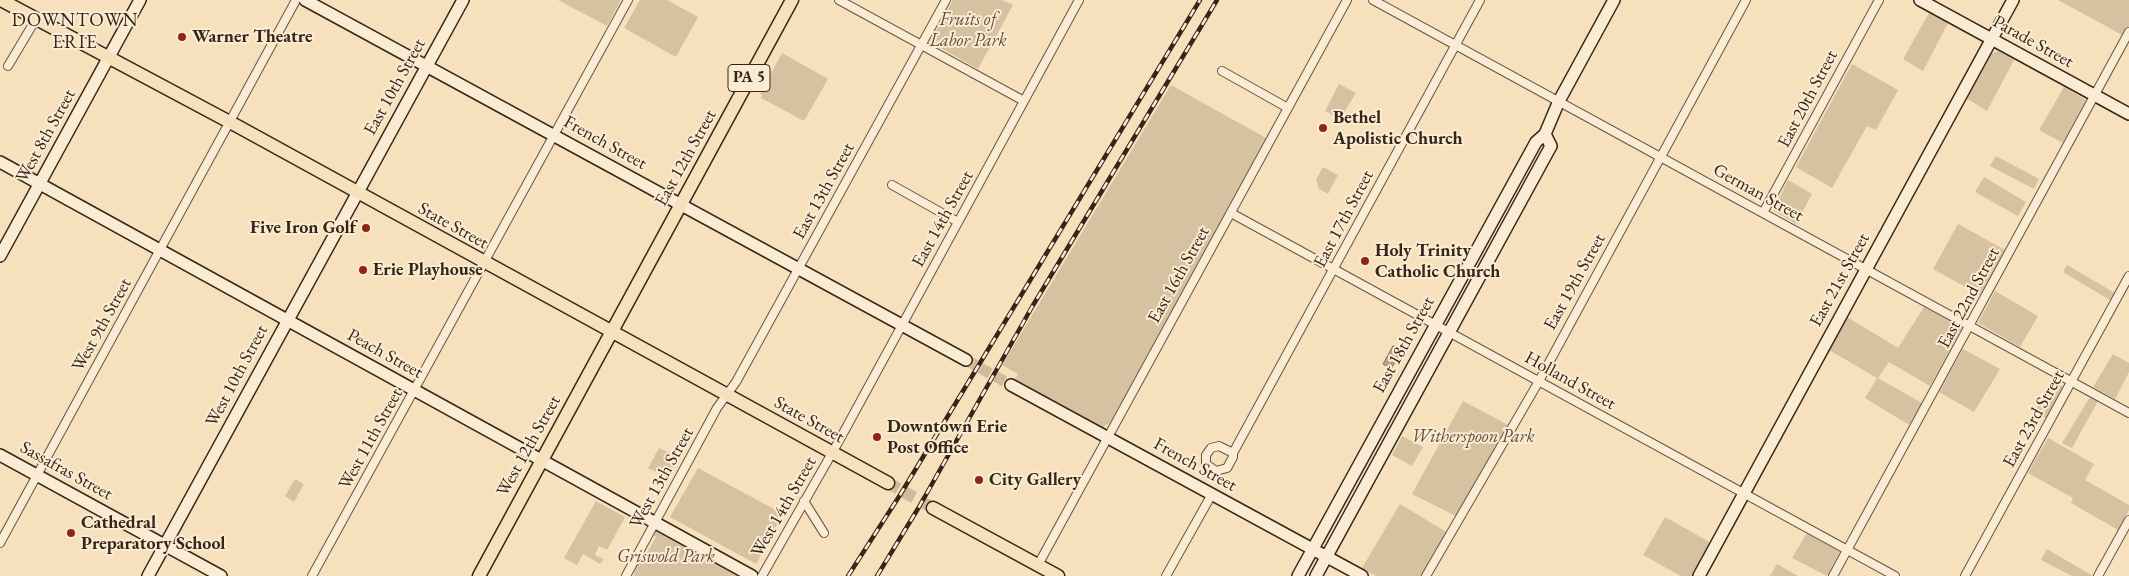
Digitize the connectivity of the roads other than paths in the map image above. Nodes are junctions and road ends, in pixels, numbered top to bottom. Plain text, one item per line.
1 (2, 0) edge
2 (140, 0) edge
3 (296, 0) edge
4 (306, 0) edge
5 (464, 0) edge
6 (628, 0) edge
7 (792, 0) edge
8 (839, 0) edge
9 (946, 0) edge
10 (1079, 0) edge
11 (1347, 0) edge
12 (1373, 0) edge
13 (1480, 0) edge
14 (1614, 0) edge
15 (1746, 0) edge
16 (1879, 0) edge
17 (1920, 0) edge
18 (2013, 0) edge
19 (36, 19) junction
20 (2129, 32) edge
21 (1992, 39) junction
22 (921, 45) junction
23 (1455, 45) junction
24 (109, 58) junction
25 (426, 65) junction
26 (8, 66) dead end
27 (1222, 71) dead end
28 (2094, 96) junction
29 (1024, 101) junction
30 (1559, 101) junction
31 (1288, 108) junction
32 (2129, 114) edge
33 (230, 122) junction
34 (1545, 134) junction
35 (554, 135) junction
36 (1660, 157) junction
37 (0, 162) edge
38 (40, 184) junction
39 (892, 185) dead end
40 (357, 192) junction
41 (681, 204) junction
42 (1231, 213) junction
43 (1763, 213) junction
44 (958, 222) junction
45 (160, 250) junction
46 (0, 256) edge
47 (484, 263) junction
48 (798, 268) junction
49 (1334, 269) junction
50 (1866, 269) junction
51 (2129, 276) edge
52 (287, 320) junction
53 (902, 325) junction
54 (1436, 325) junction
55 (1970, 327) junction
56 (611, 332) junction
57 (1449, 332) junction
58 (966, 360) tunnel mouth
59 (1539, 381) junction
60 (2071, 382) junction
61 (1011, 385) tunnel mouth
62 (415, 390) junction
63 (726, 395) junction
64 (2129, 413) edge
65 (1108, 437) junction
66 (832, 452) junction
67 (1233, 452) dead end
68 (0, 455) edge
69 (541, 462) junction
70 (37, 476) junction
71 (888, 483) tunnel mouth
72 (1744, 493) junction
73 (1212, 494) junction
74 (804, 500) junction
75 (933, 508) tunnel mouth
76 (2129, 520) edge
77 (654, 523) junction
78 (824, 533) dead end
79 (0, 543) edge
80 (165, 545) junction
81 (1312, 549) junction
82 (1848, 550) junction
83 (1327, 557) junction
84 (1038, 565) junction
85 (148, 576) edge
86 (221, 576) edge
87 (312, 576) edge
88 (479, 576) edge
89 (626, 576) edge
90 (752, 576) edge
91 (762, 576) edge
92 (1058, 576) edge
93 (1166, 576) edge
94 (1298, 576) edge
95 (1316, 576) edge
96 (1362, 576) edge
97 (1426, 576) edge
98 (1699, 576) edge
99 (1833, 576) edge
100 (1895, 576) edge
101 (1965, 576) edge
102 (2098, 576) edge

1 - 19 main road, State Street
2 - 24 main road, West 8th Street
3 - 33 street, West 9th Street
4 - 25 main road, French Street
5 - 25 main road, East 10th Street
6 - 35 street, West 11th Street
7 - 41 main road, East 12th Street / PA 5
8 - 22 street
9 - 22 street, East 13th Street
10 - 29 street, East 14th Street
11 - 31 street, East 16th Street
12 - 23 street, German Street
13 - 23 street, East 17th Street
14 - 30 main road, East 18th Street
15 - 36 street, East 19th Street
16 - 43 street, East 20th Street
17 - 21 main road, Parade Street
18 - 21 main road, East 21st Street
19 - 24 main road, State Street
19 - 26 street
20 - 28 street, East 22nd Street
21 - 28 main road, Parade Street
21 - 50 main road, East 21st Street
22 - 29 street
22 - 48 street, East 13th Street
23 - 30 street, German Street
23 - 49 street, East 17th Street
24 - 33 main road, State Street
24 - 38 main road, West 8th Street
25 - 35 main road, French Street
25 - 40 main road, East 10th Street
27 - 31 street
28 - 32 main road, Parade Street
28 - 55 street, East 22nd Street
29 - 44 street, East 14th Street
30 - 34 main road, East 18th Street
30 - 36 street, German Street
31 - 42 street, East 16th Street
33 - 40 main road, State Street
33 - 45 street, West 9th Street
34 - 54 main road, East 18th Street
34 - 57 main road, East 18th Street
35 - 41 main road, French Street
35 - 47 street, West 11th Street
36 - 43 street, German Street
36 - 59 street, East 19th Street
37 - 38 main road, Peach Street
38 - 45 main road, Peach Street
38 - 46 main road, West 8th Street
39 - 44 street
40 - 47 main road, State Street
40 - 52 main road, West 10th Street
41 - 48 main road, French Street
41 - 56 main road, East 12th Street / PA 5
42 - 49 street, Holland Street
42 - 65 street, East 16th Street
43 - 50 street, German Street
44 - 53 street, East 14th Street
45 - 52 main road, Peach Street
45 - 70 street, West 9th Street
47 - 56 main road, State Street
47 - 62 street, West 11th Street
48 - 53 main road, French Street
48 - 63 street, East 13th Street
49 - 54 street, Holland Street
49 - 67 street, East 17th Street
50 - 55 street, German Street
50 - 72 main road, East 21st Street
51 - 60 street, East 23rd Street
52 - 62 main road, Peach Street
52 - 80 main road, West 10th Street
53 - 58 main road, French Street
53 - 66 street, East 14th Street
54 - 57 street, Holland Street
54 - 81 main road, East 18th Street
55 - 60 street, German Street
55 - 82 street, East 22nd Street
56 - 63 main road, State Street
56 - 69 main road, West 12th Street / PA 5
57 - 59 street, Holland Street
57 - 83 main road, East 18th Street
59 - 72 street, Holland Street
59 - 97 street, East 19th Street
60 - 64 street, German Street
60 - 101 street, East 23rd Street
61 - 65 main road, French Street
62 - 69 main road, Peach Street
62 - 87 street, West 11th Street
63 - 66 main road, State Street
63 - 77 street, West 13th Street
65 - 73 main road, French Street
65 - 84 street, East 16th Street
66 - 71 main road, State Street
66 - 74 street, West 14th Street
68 - 70 main road, Sassafras Street
69 - 77 main road, Peach Street
69 - 88 main road, West 12th Street / PA 5
70 - 79 street, West 9th Street
70 - 80 main road, Sassafras Street
72 - 82 street, Holland Street
72 - 98 main road, East 21st Street
73 - 81 main road, French Street
73 - 93 street
74 - 78 street
74 - 91 street, West 14th Street
75 - 84 main road
76 - 102 street
77 - 89 street, West 13th Street
77 - 90 main road, Peach Street
80 - 85 main road, West 10th Street
80 - 86 main road, Sassafras Street
81 - 83 main road, French Street
81 - 94 main road, East 18th Street
82 - 99 street, East 22nd Street
82 - 100 street, Holland Street
83 - 95 main road, East 18th Street
83 - 96 main road, French Street
84 - 92 main road

